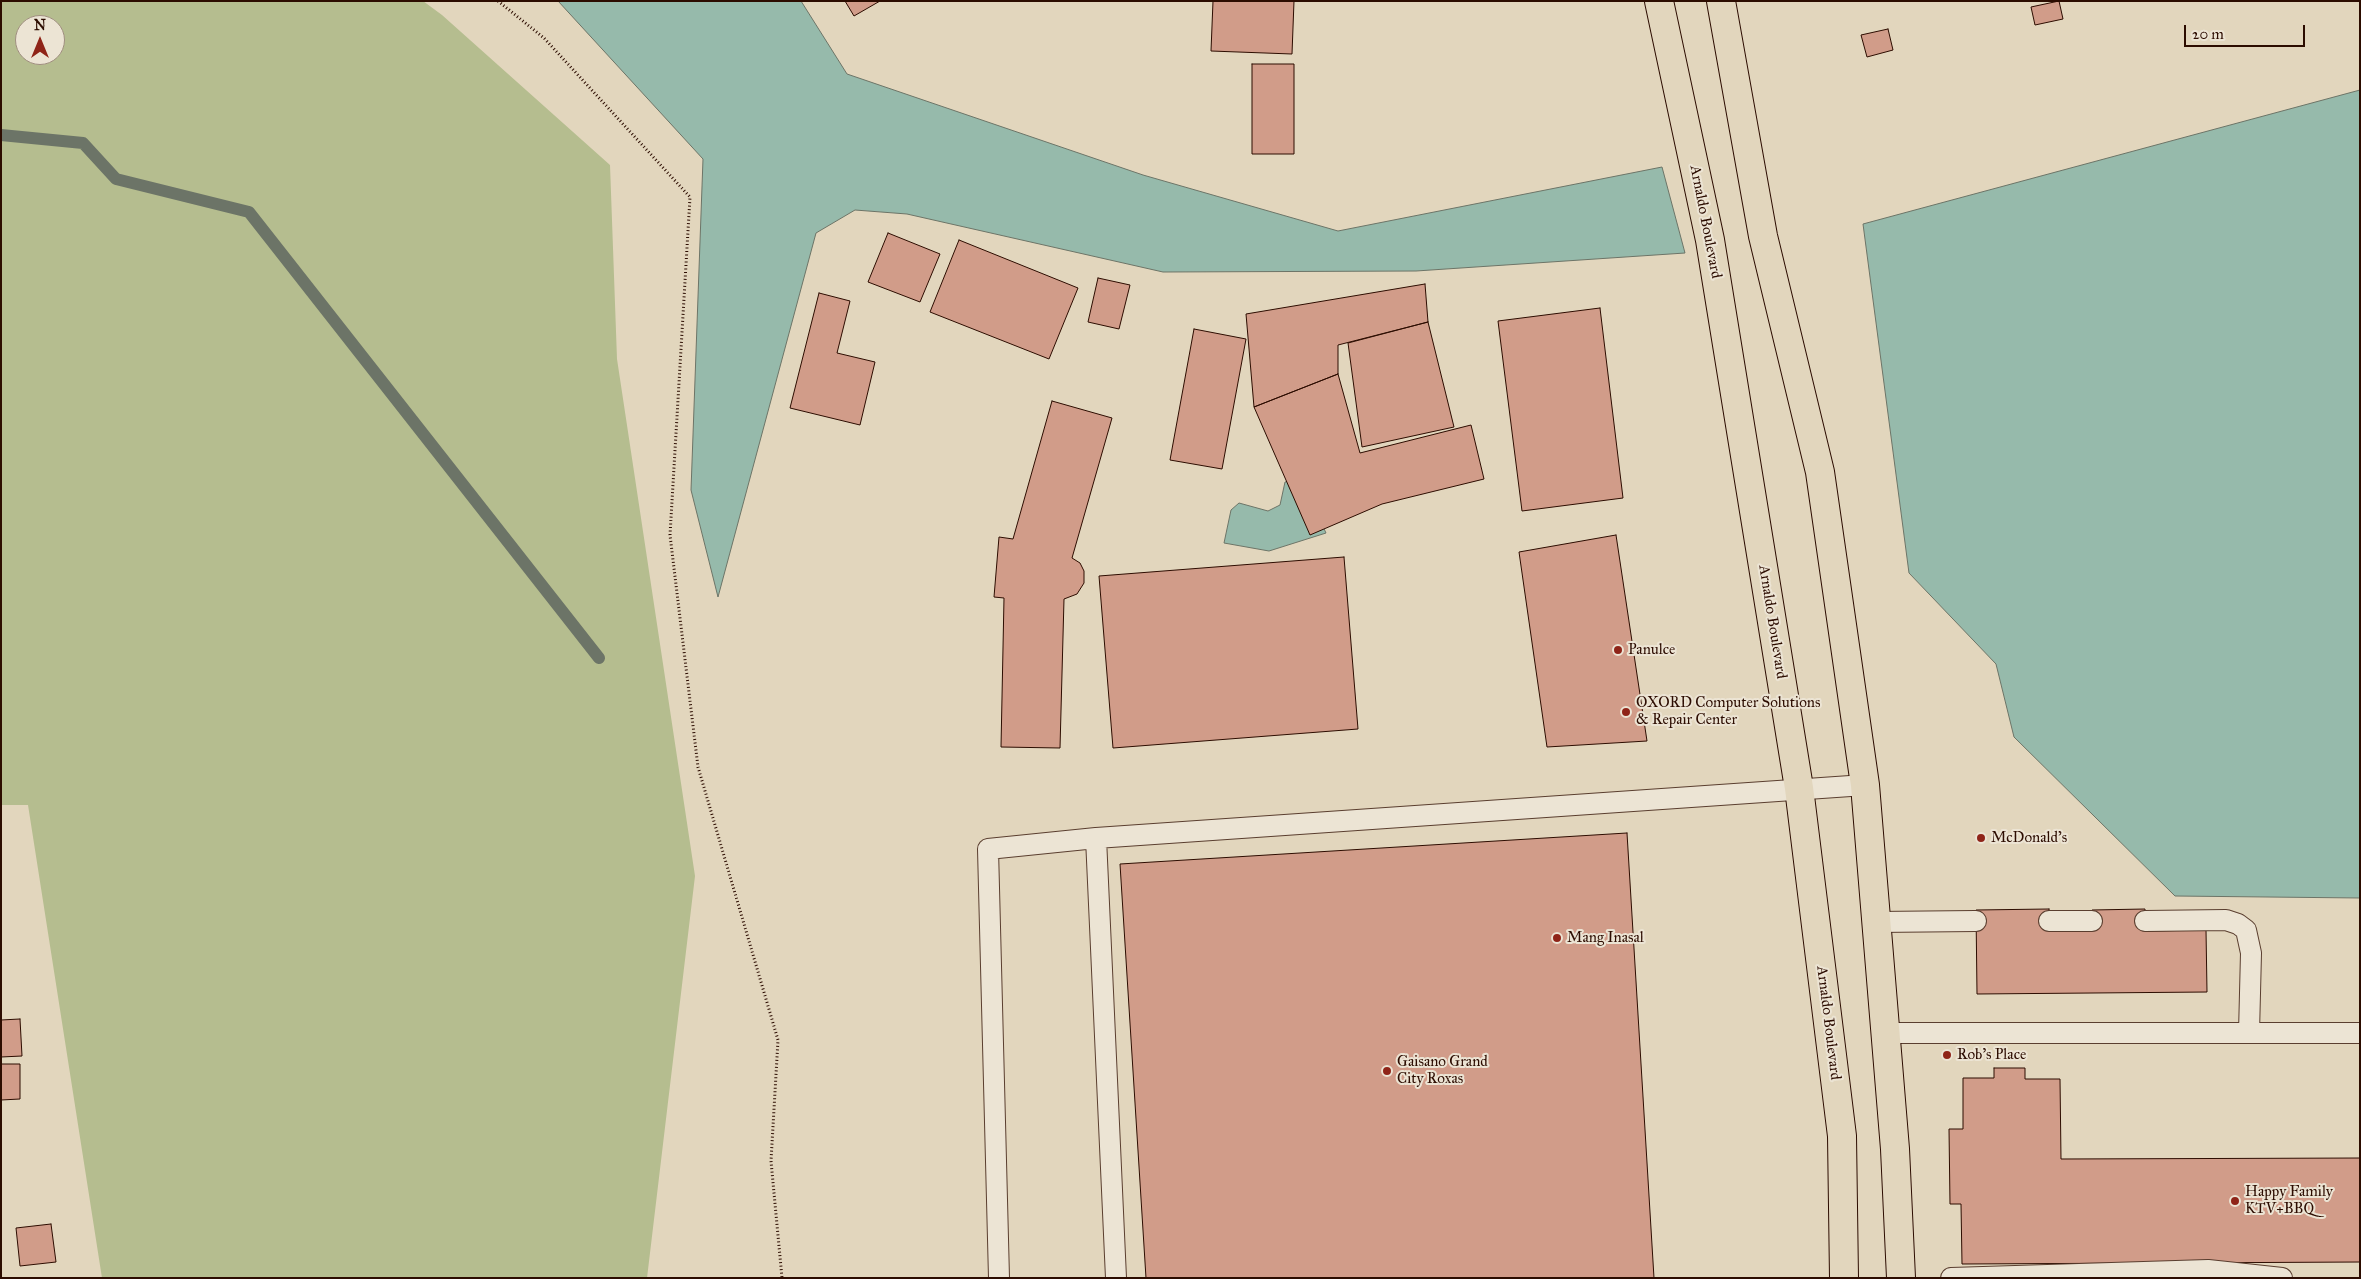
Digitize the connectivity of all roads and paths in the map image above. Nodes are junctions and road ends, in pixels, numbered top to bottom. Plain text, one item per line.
1 (498, 1) edge
2 (1659, 1) edge
3 (1721, 1) edge
4 (1865, 785) junction
5 (1799, 788) junction
6 (1096, 838) junction
7 (1976, 921) dead end
8 (2049, 921) dead end
9 (2092, 921) dead end
10 (2145, 921) dead end
11 (1876, 922) junction
12 (1885, 1033) junction
13 (2249, 1033) junction
14 (2360, 1033) edge
15 (2208, 1274) edge
16 (782, 1278) edge
17 (999, 1278) edge
18 (1116, 1278) edge
19 (1844, 1278) edge
20 (1901, 1278) edge
21 (1950, 1278) edge
22 (2282, 1278) edge

1 - 16 path
2 - 5 highway, Arnaldo Boulevard
3 - 4 highway
4 - 5 lane
4 - 11 highway
5 - 6 lane
5 - 19 highway, Arnaldo Boulevard
6 - 17 lane
6 - 18 lane
7 - 11 lane
8 - 9 lane
10 - 13 lane
11 - 12 highway
12 - 13 lane
12 - 20 highway
13 - 14 lane
15 - 21 lane
15 - 22 lane

